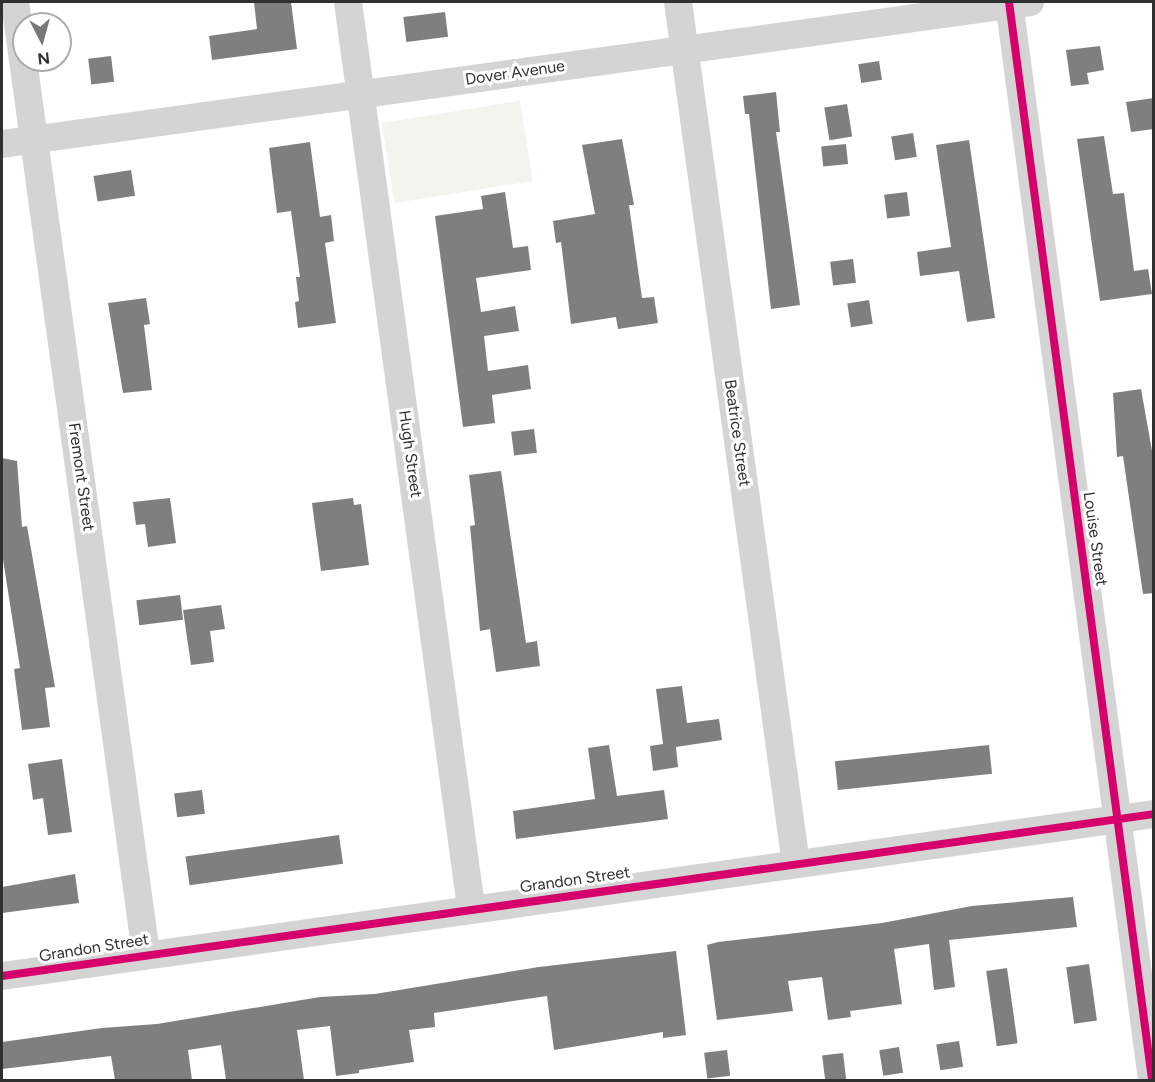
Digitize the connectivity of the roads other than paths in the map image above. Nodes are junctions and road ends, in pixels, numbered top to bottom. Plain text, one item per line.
1 (15, 2) edge
2 (348, 2) edge
3 (678, 2) edge
4 (1016, 2) edge
5 (685, 49) junction
6 (361, 94) junction
7 (34, 140) junction
8 (2, 144) edge
9 (1154, 814) edge
10 (1118, 819) junction
11 (796, 864) junction
12 (471, 908) junction
13 (146, 953) junction
14 (2, 976) edge
15 (1152, 1080) edge

1 - 7 street, Fremont Street
2 - 6 street, Hugh Street
3 - 5 street, Beatrice Street
4 - 5 street, Dover Avenue
4 - 10 street, Louise Street
5 - 6 street, Dover Avenue
5 - 11 street, Beatrice Street
6 - 7 street, Dover Avenue
6 - 12 street, Hugh Street
7 - 8 street, Dover Avenue
7 - 13 street, Fremont Street
9 - 10 street, Grandon Street
10 - 11 street, Grandon Street
10 - 15 street, Louise Street
11 - 12 street, Grandon Street
12 - 13 street, Grandon Street
13 - 14 street, Grandon Street

